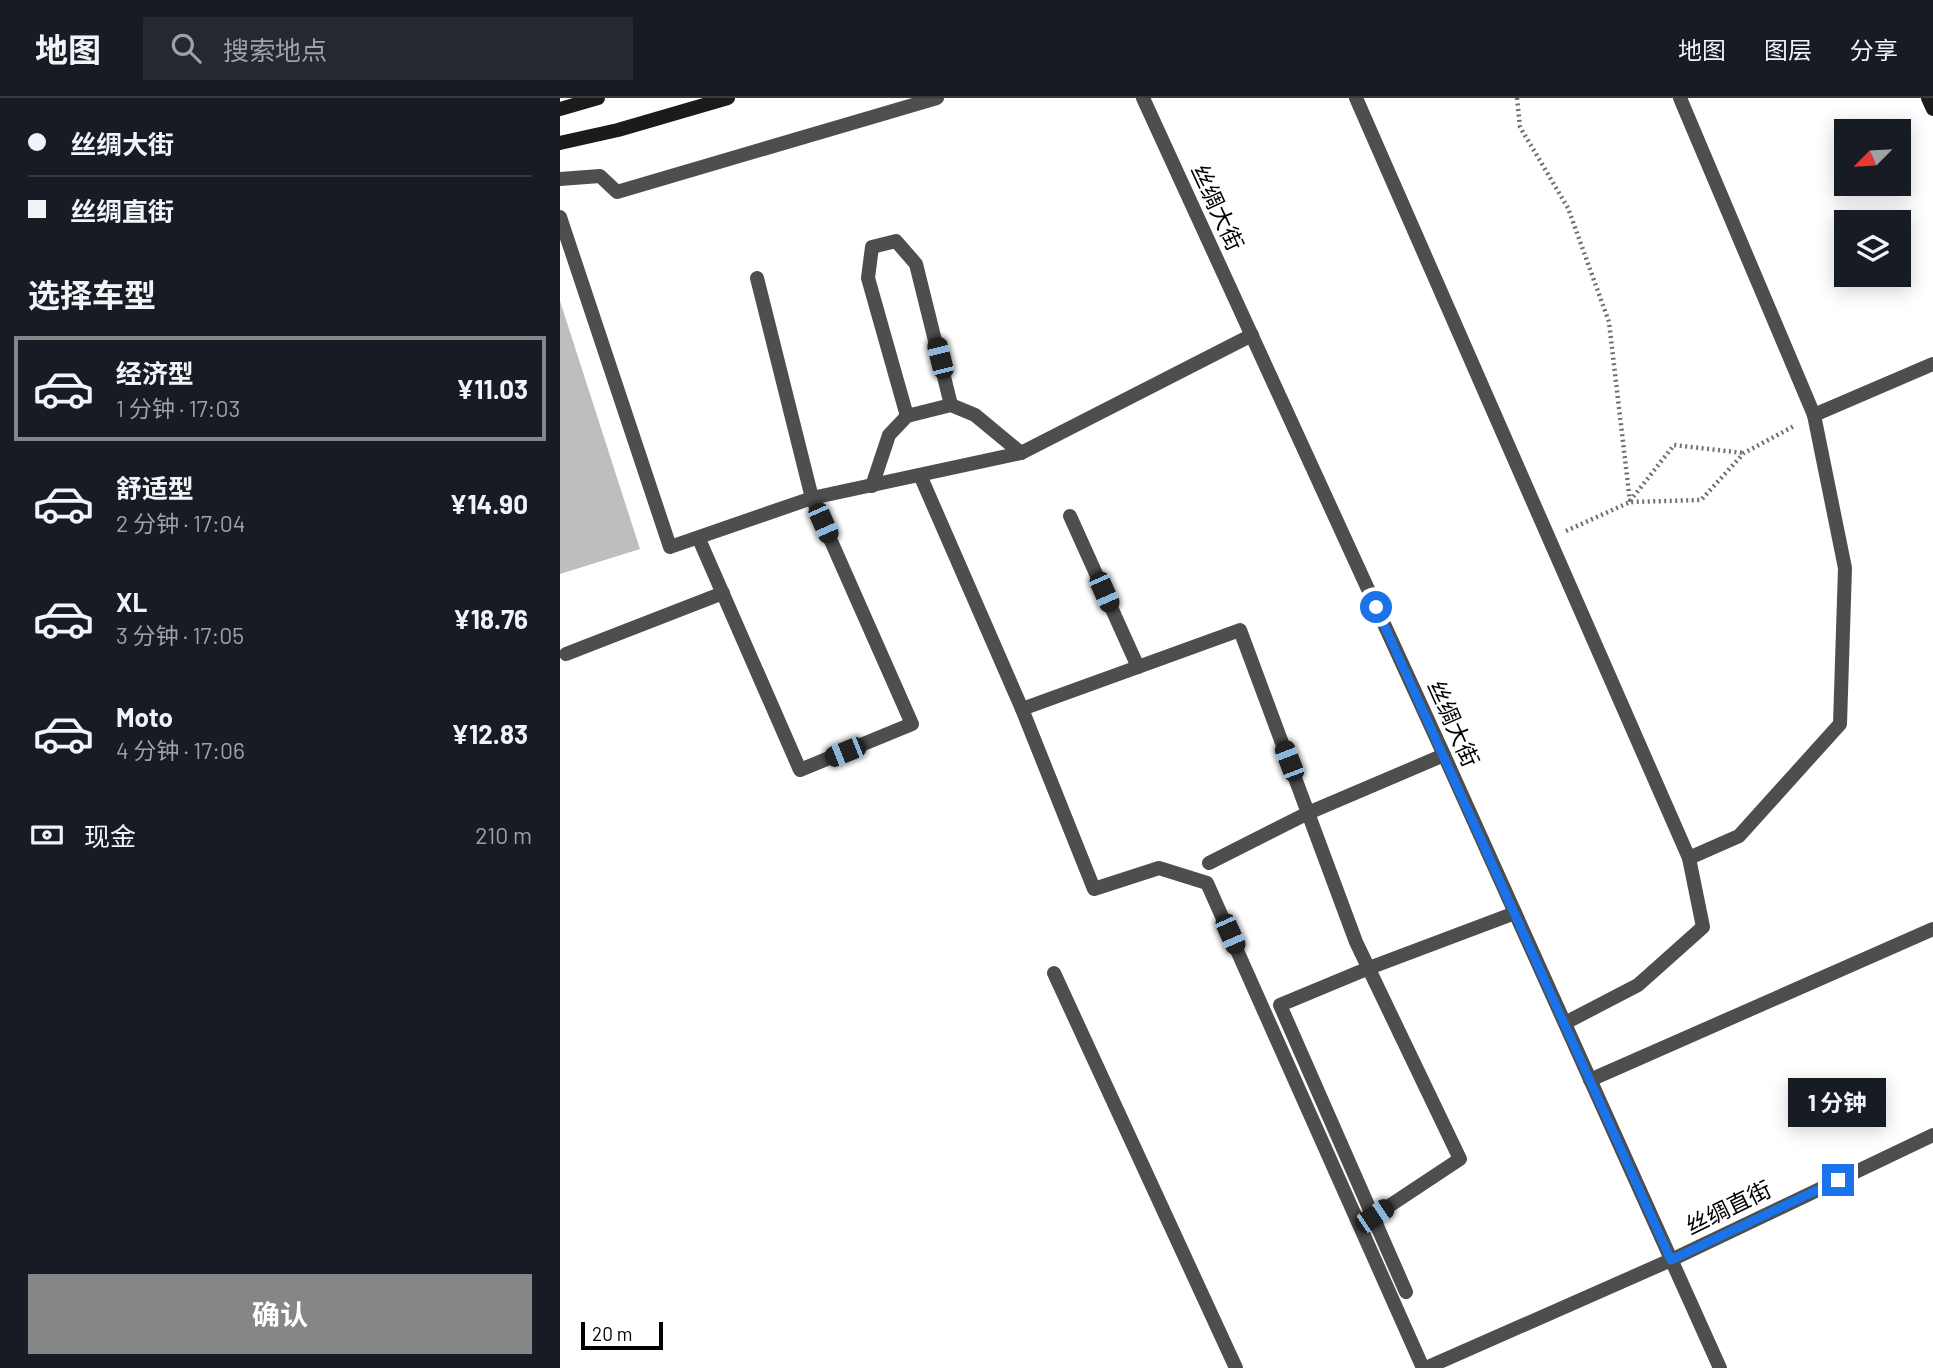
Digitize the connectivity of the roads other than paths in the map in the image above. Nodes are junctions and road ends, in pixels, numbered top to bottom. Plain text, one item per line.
1 (598, 98) edge
2 (728, 98) edge
3 (937, 98) edge
4 (1143, 98) edge
5 (1356, 98) edge
6 (1680, 98) edge
7 (1928, 98) edge
8 (560, 108) edge
9 (1933, 109) edge
10 (560, 143) edge
11 (560, 179) edge
12 (560, 217) edge
13 (757, 278) dead end
14 (1252, 335) junction
15 (1933, 365) edge
16 (951, 405) junction
17 (1814, 415) junction
18 (907, 416) junction
19 (1021, 453) junction
20 (920, 475) junction
21 (872, 485) junction
22 (812, 498) junction
23 (1070, 516) dead end
24 (698, 539) junction
25 (723, 593) junction
26 (566, 654) dead end
27 (1138, 667) junction
28 (1022, 709) junction
29 (1444, 755) junction
30 (1308, 813) junction
31 (1689, 858) junction
32 (1209, 863) dead end
33 (1515, 913) junction
34 (1933, 929) edge
35 (1369, 968) junction
36 (1054, 973) dead end
37 (1564, 1023) junction
38 (1590, 1080) junction
39 (1933, 1135) edge
40 (1374, 1216) junction
41 (1671, 1260) junction
42 (1406, 1293) dead end
43 (1236, 1368) edge
44 (1424, 1368) edge
45 (1720, 1368) edge

1 - 8 main road
2 - 10 main road
3 - 11 street
4 - 14 street, 丝绸大街
5 - 31 street
6 - 17 street
7 - 9 main road
12 - 24 street
13 - 22 street
14 - 19 street
14 - 29 street, 丝绸大街
15 - 17 street
16 - 18 street
16 - 18 street
16 - 19 street
17 - 31 street
18 - 21 street
19 - 20 street
20 - 21 street
20 - 28 street
21 - 22 street
22 - 24 street
22 - 25 street
23 - 27 street
24 - 25 street
25 - 26 street
27 - 28 street
27 - 30 street
28 - 44 street
29 - 30 street
29 - 33 street, 丝绸大街
30 - 32 street
30 - 35 street
31 - 37 street
33 - 35 street
33 - 37 street, 丝绸大街
34 - 38 street
35 - 40 street
35 - 40 street
36 - 43 street
37 - 38 street, 丝绸大街
38 - 41 street, 丝绸大街
39 - 41 street, 丝绸直街
40 - 42 street
41 - 44 street, 丝绸直街
41 - 45 street, 丝绸大街

